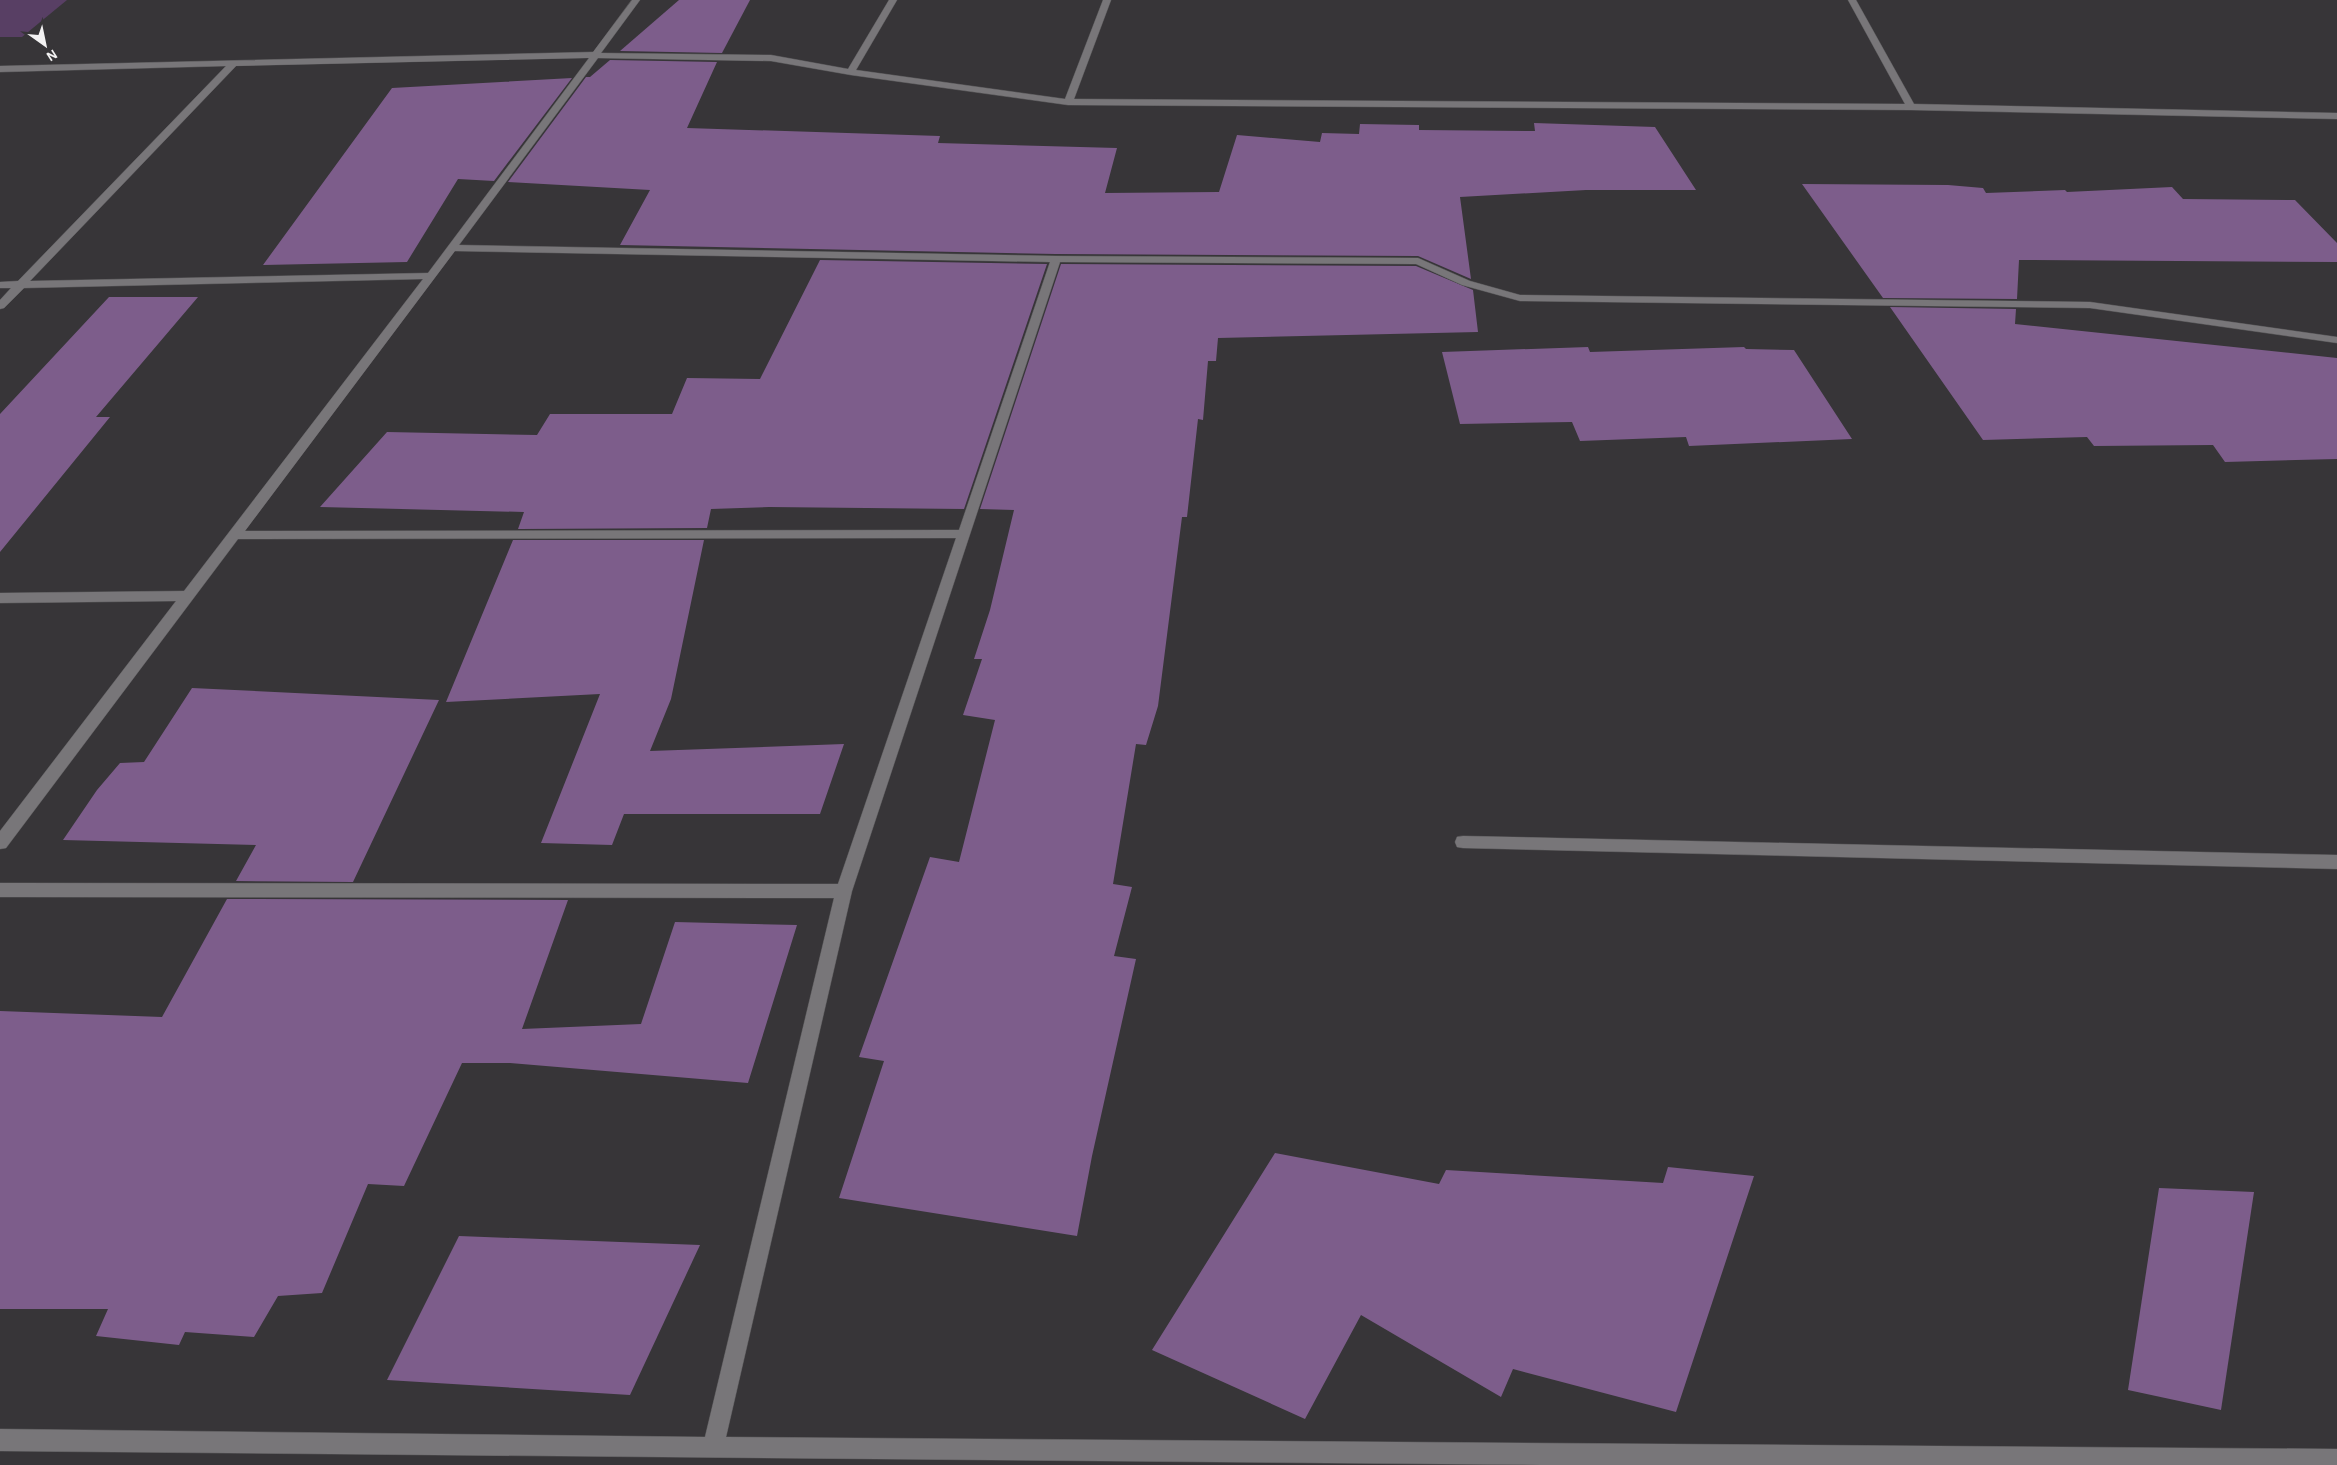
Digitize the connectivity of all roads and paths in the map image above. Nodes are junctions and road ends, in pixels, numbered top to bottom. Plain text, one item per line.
1 (636, 0) edge
2 (893, 0) edge
3 (1107, 0) edge
4 (1852, 0) edge
5 (595, 55) junction
6 (235, 62) junction
7 (0, 69) edge
8 (851, 72) junction
9 (1068, 102) junction
10 (1911, 107) junction
11 (2337, 116) edge
12 (452, 248) junction
13 (1056, 259) junction
14 (431, 276) junction
15 (21, 284) junction
16 (0, 285) edge
17 (0, 306) edge
18 (2337, 340) edge
19 (963, 534) junction
20 (234, 535) junction
21 (188, 596) junction
22 (0, 598) edge
23 (1463, 842) dead end
24 (0, 843) edge
25 (2337, 862) edge
26 (0, 890) edge
27 (844, 892) junction
28 (0, 1440) edge
29 (713, 1448) junction
30 (2337, 1460) edge

1 - 5 street
2 - 8 street
3 - 9 street
4 - 10 street
5 - 6 street
5 - 8 street
5 - 12 street
6 - 7 street
6 - 15 street
8 - 9 street
9 - 10 street
10 - 11 street
12 - 13 street
12 - 14 street
13 - 18 street
13 - 19 street
14 - 15 street
14 - 20 street
15 - 16 street
15 - 17 street
19 - 20 street
19 - 27 street
20 - 21 street
21 - 22 street
21 - 24 street
23 - 25 street
26 - 27 street
27 - 29 street
28 - 29 street
29 - 30 street

